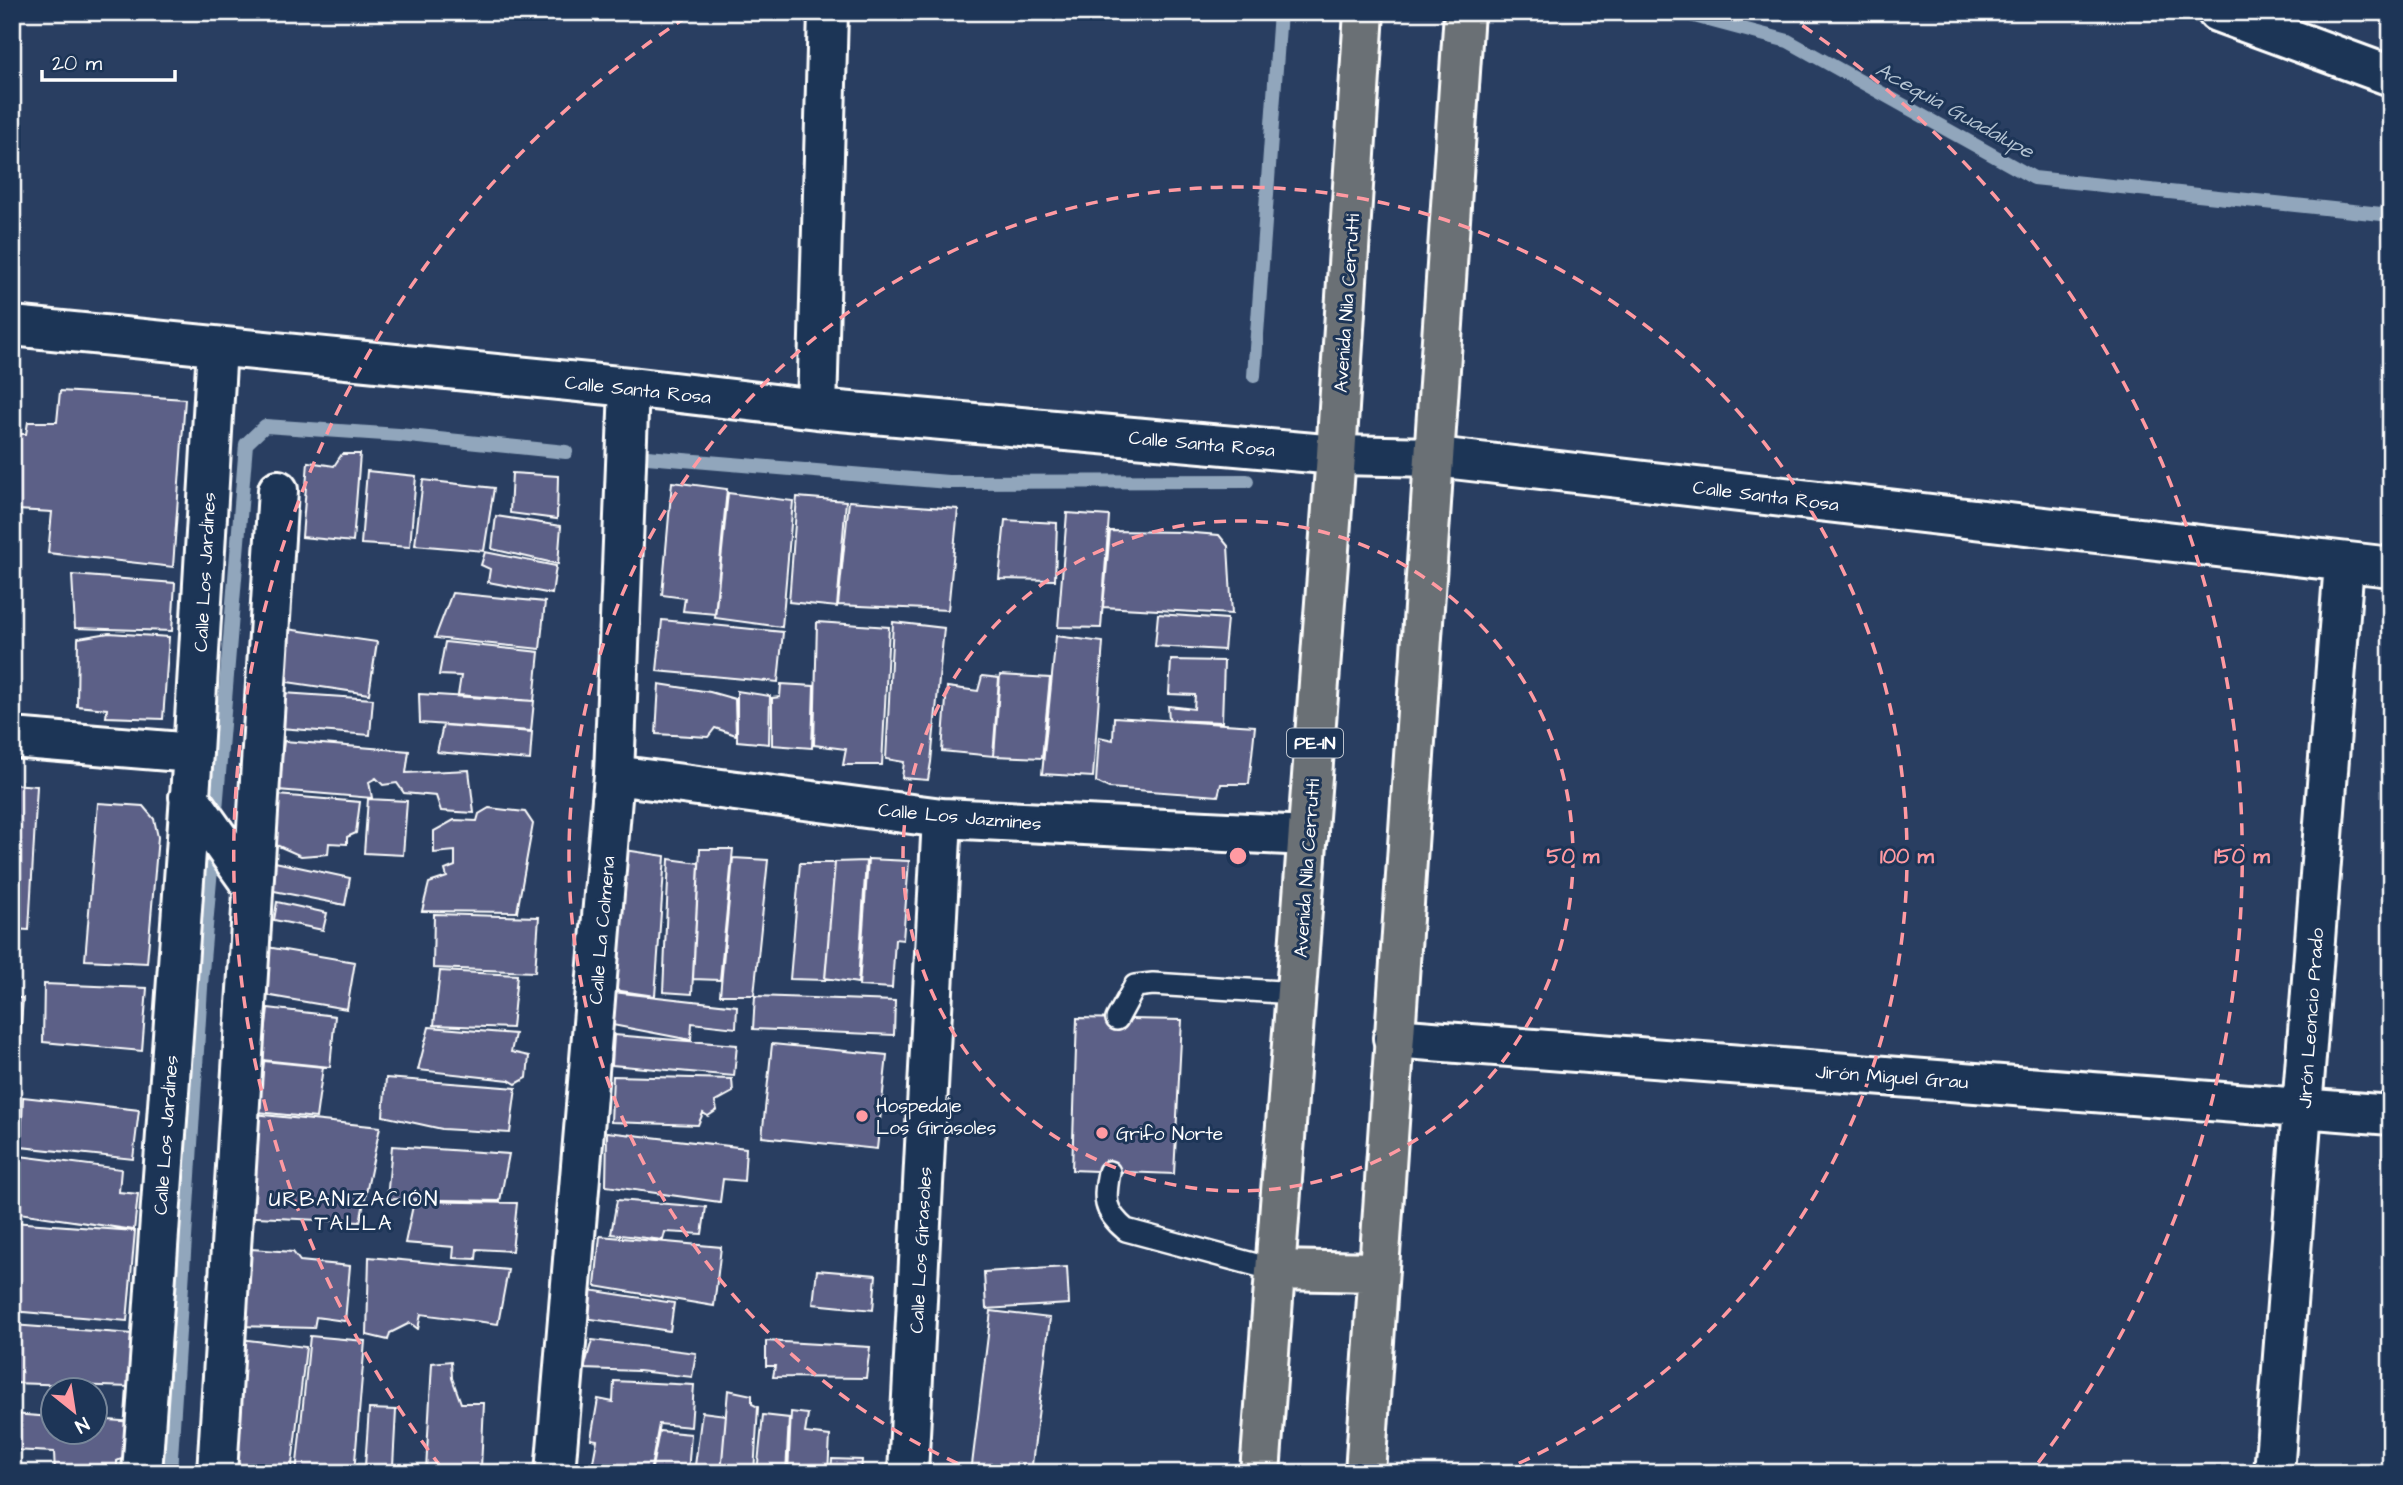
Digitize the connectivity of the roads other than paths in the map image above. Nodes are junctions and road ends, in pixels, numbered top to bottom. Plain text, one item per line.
1 (828, 12) edge
2 (1364, 12) edge
3 (1464, 12) edge
4 (2217, 12) edge
5 (2391, 76) edge
6 (12, 326) edge
7 (217, 347) junction
8 (629, 387) junction
9 (817, 409) junction
10 (1336, 455) junction
11 (1436, 457) junction
12 (278, 490) dead end
13 (2344, 563) junction
14 (2391, 566) edge
15 (12, 738) edge
16 (193, 752) junction
17 (614, 775) junction
18 (189, 797) junction
19 (943, 818) junction
20 (1308, 836) junction
21 (253, 887) junction
22 (1296, 993) junction
23 (1117, 1019) dead end
24 (1393, 1038) junction
25 (2303, 1108) junction
26 (2391, 1115) edge
27 (1109, 1171) dead end
28 (1275, 1270) junction
29 (1378, 1272) junction
30 (142, 1473) edge
31 (217, 1473) edge
32 (555, 1473) edge
33 (908, 1473) edge
34 (1260, 1473) edge
35 (1364, 1473) edge
36 (2274, 1473) edge

1 - 9 street
2 - 10 highway, Avenida Nila Cerrutti / PE-1N
3 - 11 highway
4 - 5 street
6 - 7 street, Calle Santa Rosa
7 - 8 street, Calle Santa Rosa
7 - 16 street, Calle Los Jardines
8 - 9 street, Calle Santa Rosa
8 - 17 street, Calle La Colmena
9 - 10 street, Calle Santa Rosa
10 - 11 street, Calle Santa Rosa
10 - 20 highway, Avenida Nila Cerrutti / PE-1N
11 - 13 street, Calle Santa Rosa
11 - 24 highway
12 - 21 street
13 - 14 street, Calle Santa Rosa
13 - 25 street, Jirón Leoncio Prado
15 - 16 street
16 - 18 street, Calle Los Jardines
17 - 19 street, Calle Los Jazmines
17 - 32 street, Calle La Colmena
18 - 21 street
18 - 30 street, Calle Los Jardines
19 - 20 street, Calle Los Jazmines
19 - 33 street, Calle Los Girasoles
20 - 22 highway, Avenida Nila Cerrutti / PE-1N
21 - 31 street
22 - 23 lane
22 - 28 highway, Avenida Nila Cerrutti / PE-1N
24 - 25 street, Jirón Miguel Grau
24 - 29 highway
25 - 26 street, Jirón Miguel Grau
25 - 36 street, Jirón Leoncio Prado
27 - 28 lane
28 - 29 highway
28 - 34 highway, Avenida Nila Cerrutti / PE-1N
29 - 35 highway

